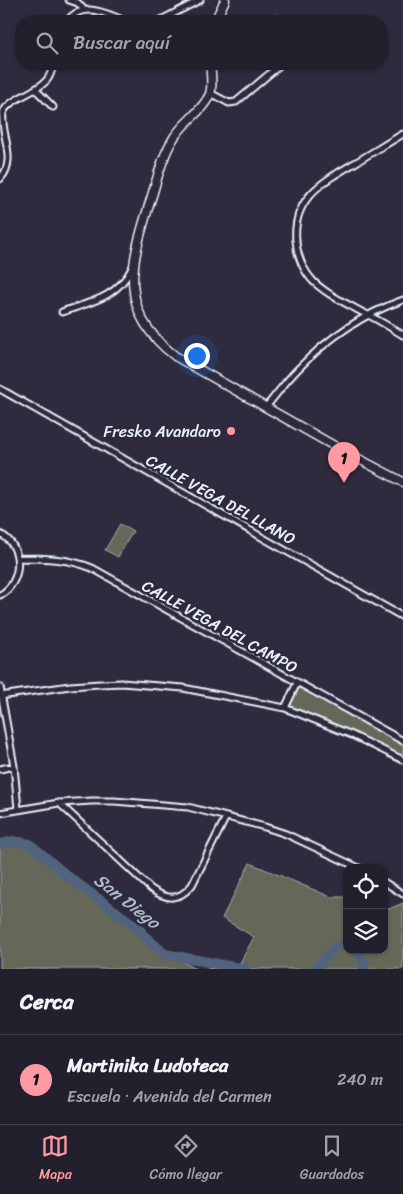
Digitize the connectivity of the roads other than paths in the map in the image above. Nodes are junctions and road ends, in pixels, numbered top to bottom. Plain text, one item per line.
1 (69, 0) edge
2 (200, 0) edge
3 (225, 0) edge
4 (84, 10) junction
5 (74, 15) edge
6 (111, 15) edge
7 (171, 15) edge
8 (218, 15) edge
9 (51, 70) edge
10 (210, 70) edge
11 (274, 70) edge
12 (35, 89) junction
13 (210, 93) junction
14 (54, 108) dead end
15 (403, 134) edge
16 (0, 179) edge
17 (134, 263) junction
18 (403, 300) edge
19 (62, 312) dead end
20 (368, 315) junction
21 (403, 335) edge
22 (0, 389) edge
23 (266, 407) junction
24 (403, 482) edge
25 (0, 534) edge
26 (18, 558) junction
27 (0, 595) edge
28 (403, 617) edge
29 (297, 683) junction
30 (0, 687) edge
31 (1, 695) edge
32 (285, 708) junction
33 (403, 741) edge
34 (403, 760) edge
35 (14, 766) junction
36 (0, 769) edge
37 (59, 803) junction
38 (18, 809) junction
39 (0, 813) edge
40 (226, 817) junction
41 (350, 864) edge
42 (388, 885) edge
43 (403, 894) edge

1 - 4 street
2 - 7 street
3 - 8 street
4 - 5 street
4 - 6 street
9 - 12 street
10 - 13 street
11 - 13 street
12 - 14 street
12 - 16 street
13 - 17 street
15 - 20 street
17 - 19 street
17 - 23 street
18 - 20 street
20 - 21 street
20 - 23 street
22 - 28 street, CALLE VEGA DEL LLANO
23 - 24 street
25 - 26 street
26 - 27 street
26 - 29 street, CALLE VEGA DEL CAMPO
29 - 32 street
29 - 33 street, CALLE VEGA DEL CAMPO
30 - 31 street
31 - 32 street
31 - 35 street
32 - 34 street
35 - 36 street
35 - 38 street
37 - 38 street
37 - 40 street
37 - 40 street
38 - 39 street
40 - 41 street
42 - 43 street

